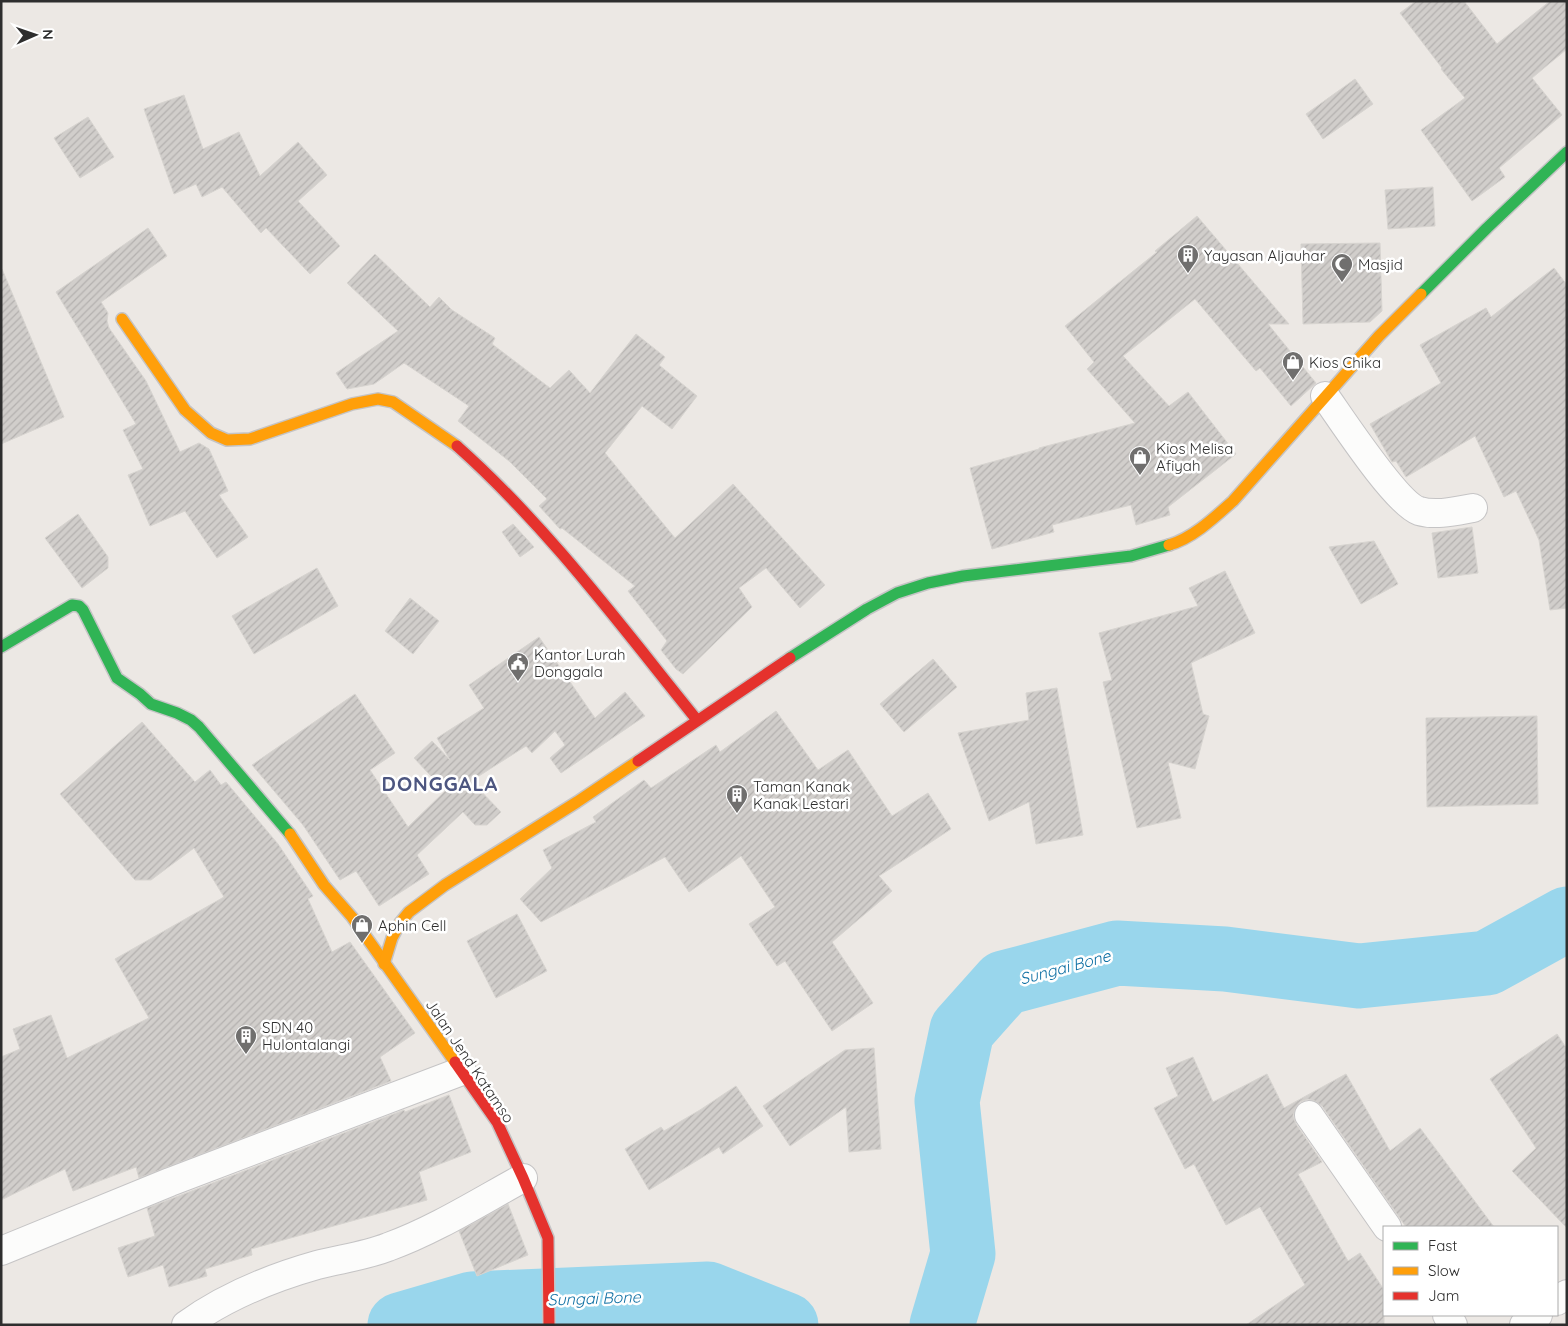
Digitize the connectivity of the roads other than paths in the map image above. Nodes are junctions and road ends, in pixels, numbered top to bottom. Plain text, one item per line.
1 (1567, 152) edge
2 (122, 319) dead end
3 (1325, 396) junction
4 (1473, 508) dead end
5 (1, 647) edge
6 (697, 720) junction
7 (384, 964) junction
8 (462, 1071) junction
9 (1309, 1115) dead end
10 (523, 1178) junction
11 (1386, 1226) edge
12 (1, 1251) edge
13 (1537, 1316) edge
14 (186, 1325) edge
15 (549, 1325) edge
16 (1524, 1325) edge

1 - 3 street
2 - 6 street
3 - 4 street
3 - 6 street
5 - 7 street, Jalan Jend Katamso
6 - 7 street
7 - 8 street, Jalan Jend Katamso
8 - 10 street, Jalan Jend Katamso
8 - 12 street
9 - 11 street
10 - 14 street
10 - 15 street, Jalan Jend Katamso
13 - 16 street

